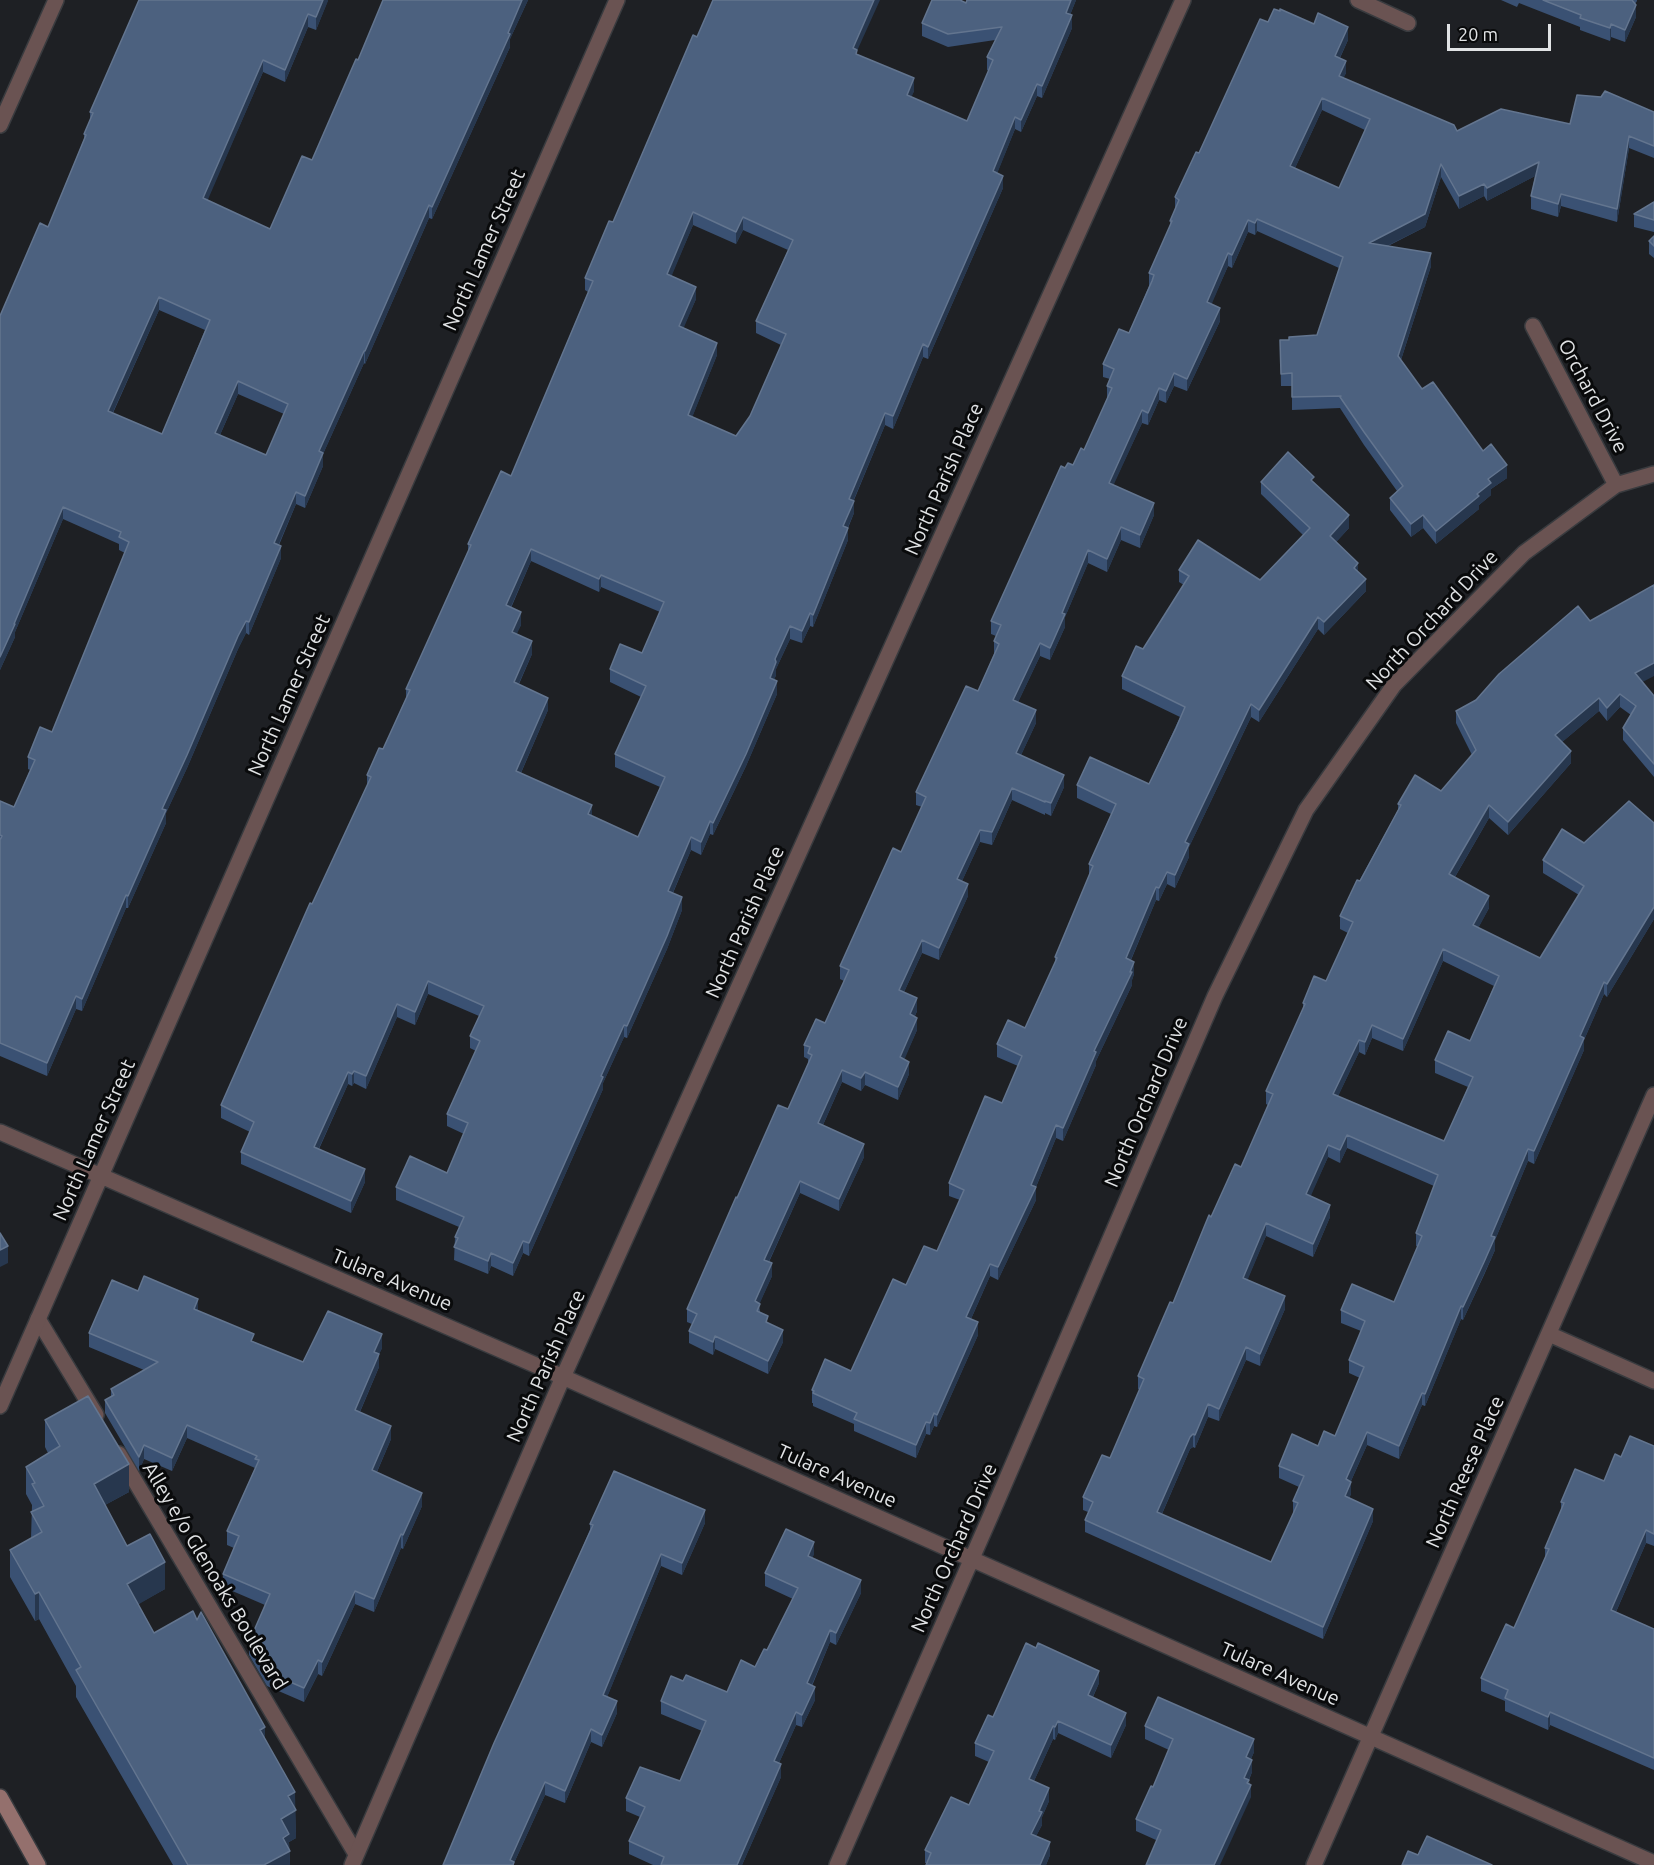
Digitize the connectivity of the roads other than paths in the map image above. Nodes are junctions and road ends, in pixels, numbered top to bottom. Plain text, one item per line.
1 (56, 0) edge
2 (617, 0) edge
3 (1183, 0) edge
4 (1358, 0) edge
5 (1408, 23) dead end
6 (0, 125) edge
7 (1533, 326) dead end
8 (1654, 474) edge
9 (1616, 485) junction
10 (1654, 1095) edge
11 (0, 1132) edge
12 (100, 1177) junction
13 (38, 1319) junction
14 (1549, 1334) junction
15 (563, 1377) junction
16 (1654, 1382) edge
17 (0, 1406) edge
18 (101, 1424) edge
19 (113, 1444) edge
20 (971, 1559) junction
21 (1371, 1737) junction
22 (0, 1797) edge
23 (354, 1859) edge
24 (1654, 1863) edge
25 (38, 1865) edge
26 (837, 1865) edge
27 (1314, 1865) edge

1 - 6 street
2 - 12 street, North Lamer Street
3 - 15 street, North Parish Place
4 - 5 street
7 - 9 street, Orchard Drive
8 - 9 street, North Orchard Drive
9 - 20 street, North Orchard Drive
10 - 14 street, North Reese Place
11 - 12 street, Tulare Avenue
12 - 13 street, North Lamer Street
12 - 15 street, Tulare Avenue
13 - 17 street, North Lamer Street
13 - 18 street
14 - 16 street
14 - 21 street, North Reese Place
15 - 20 street, Tulare Avenue
15 - 23 street, North Parish Place
19 - 23 street, Alley e/o Glenoaks Boulevard
20 - 21 street, Tulare Avenue
20 - 26 street, North Orchard Drive
21 - 24 street, Tulare Avenue
21 - 27 street, North Reese Place
22 - 25 main road

